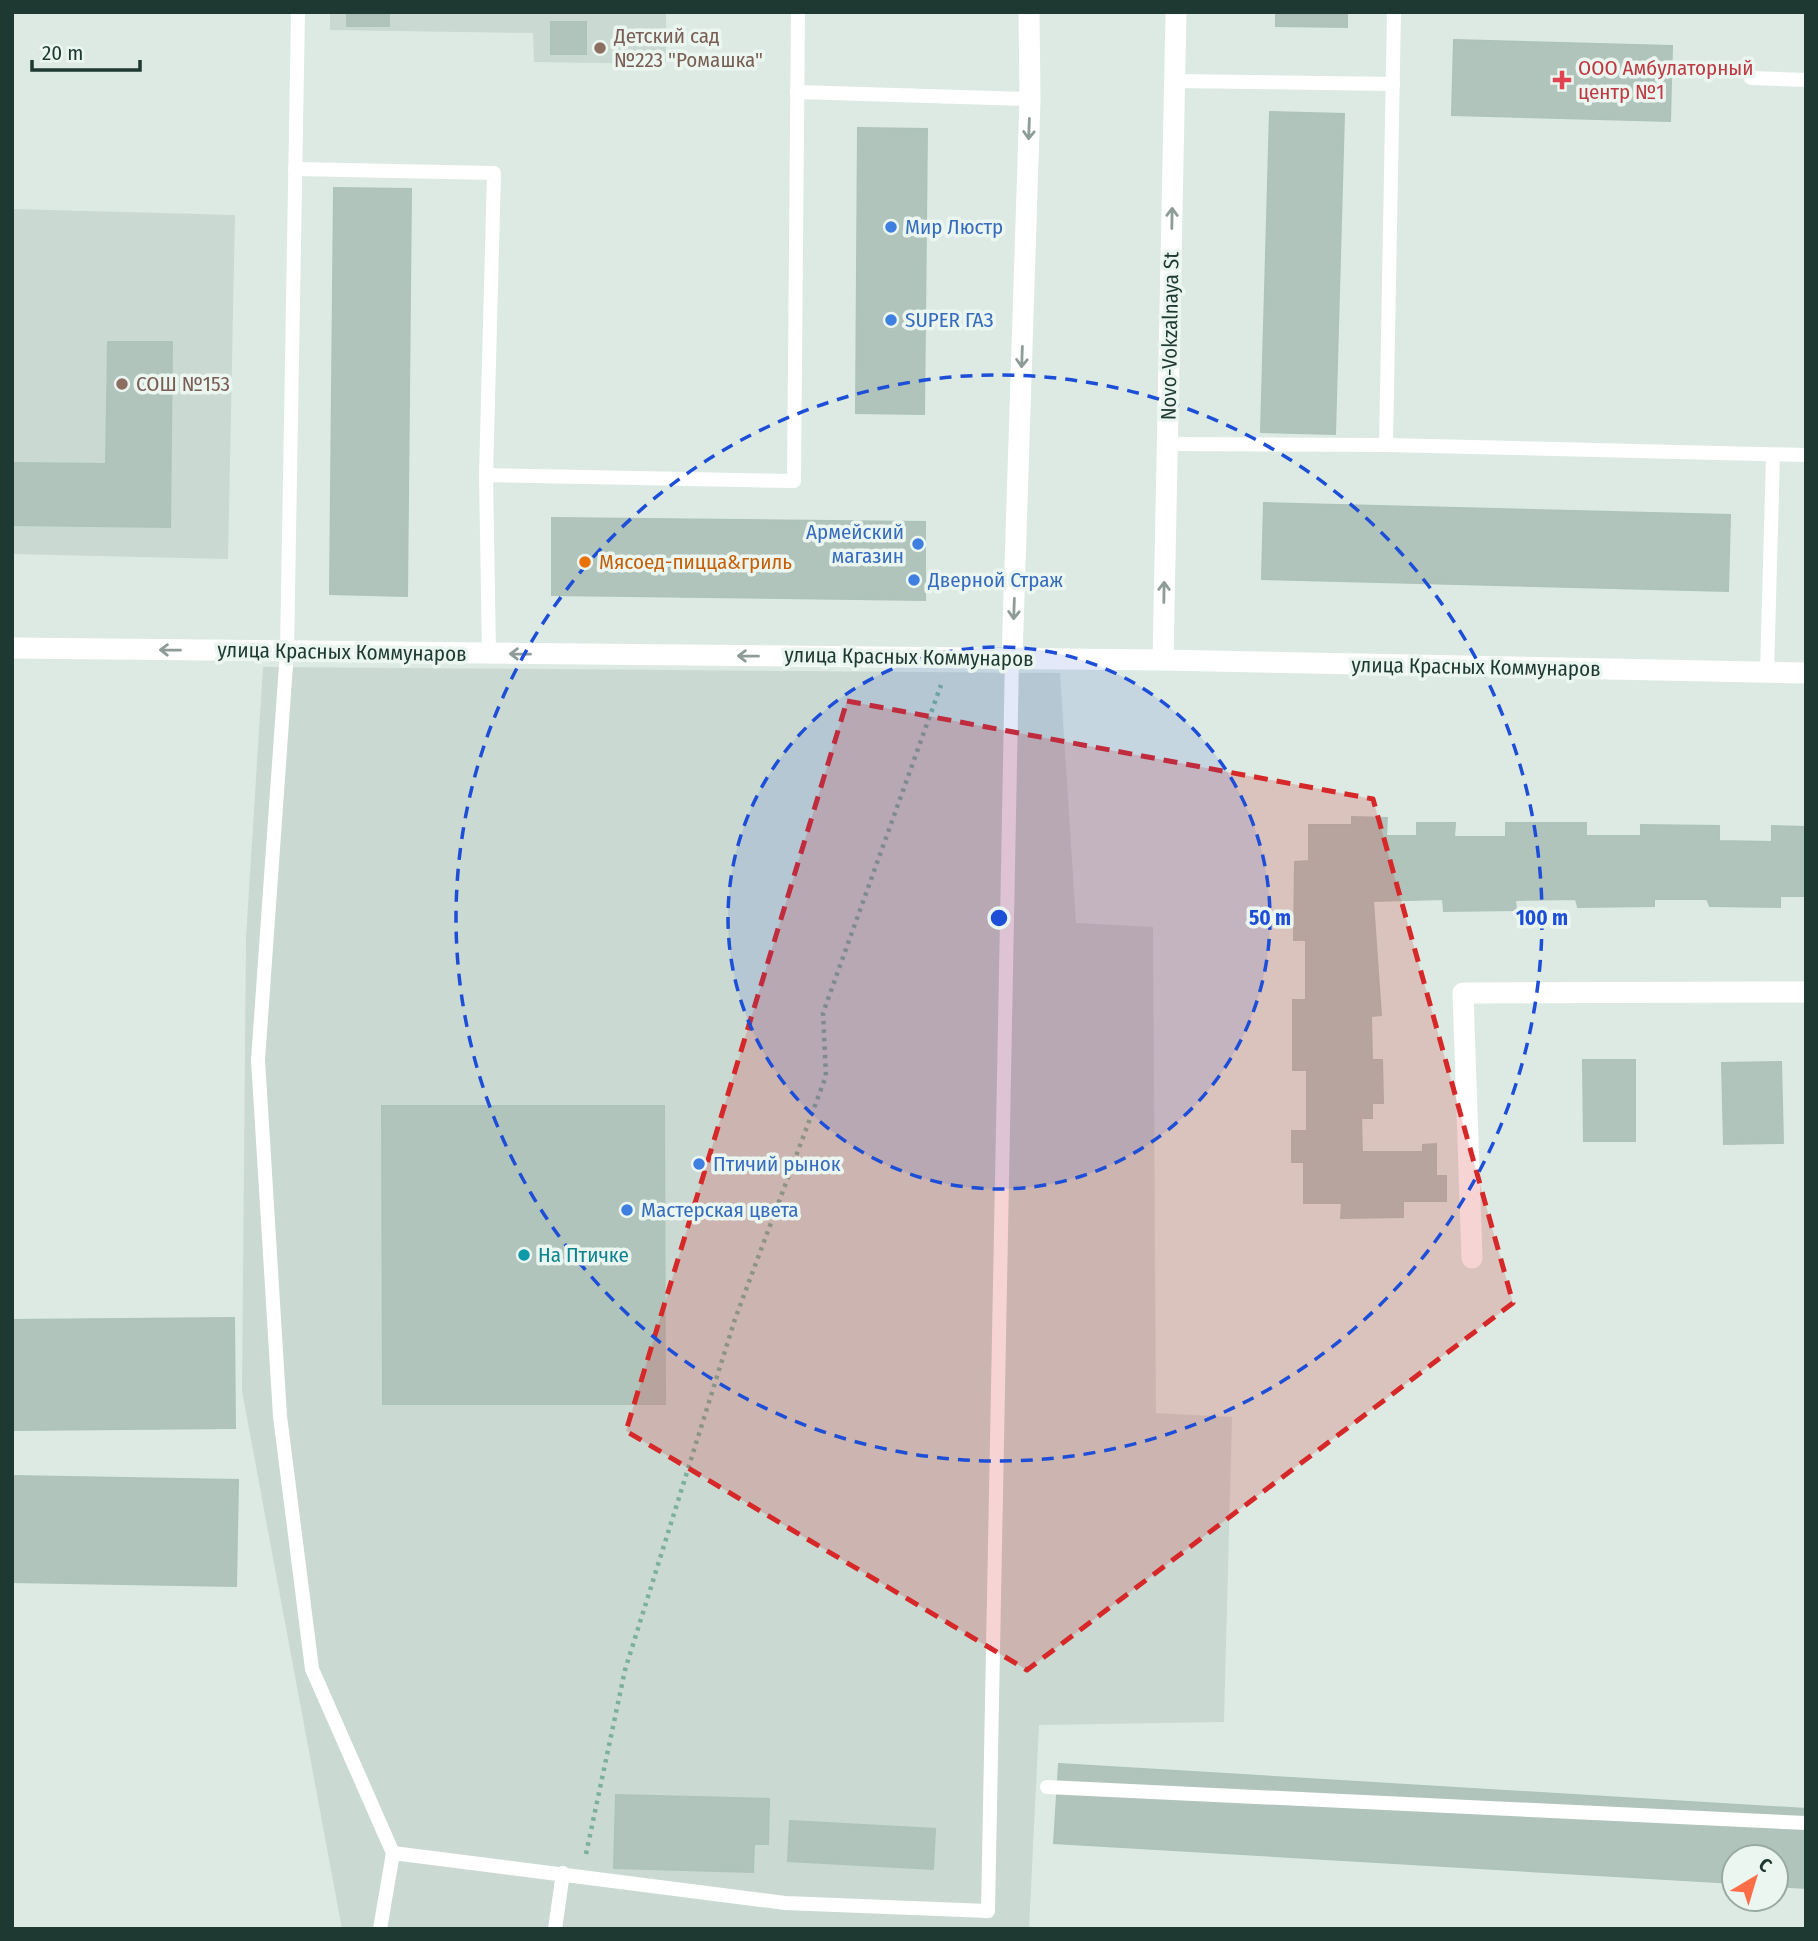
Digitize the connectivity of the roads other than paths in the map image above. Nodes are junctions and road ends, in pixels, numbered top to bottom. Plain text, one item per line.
1 (298, 12) edge
2 (797, 12) edge
3 (1029, 12) edge
4 (1176, 12) edge
5 (1394, 12) edge
6 (1751, 78) dead end
7 (1806, 80) edge
8 (1174, 81) junction
9 (1393, 84) junction
10 (797, 92) junction
11 (1030, 99) junction
12 (295, 170) junction
13 (1168, 444) junction
14 (1386, 445) junction
15 (1773, 455) junction
16 (1806, 456) edge
17 (486, 475) junction
18 (12, 648) edge
19 (287, 651) junction
20 (489, 653) junction
21 (1012, 658) junction
22 (1163, 660) junction
23 (1767, 673) junction
24 (1806, 673) edge
25 (1806, 992) edge
26 (1472, 1258) dead end
27 (1047, 1787) dead end
28 (1806, 1823) edge
29 (393, 1853) junction
30 (563, 1873) junction
31 (380, 1929) edge
32 (555, 1929) edge

1 - 12 lane
2 - 10 lane
3 - 11 street
4 - 8 street, Novo-Vokzalnaya St
5 - 9 lane
6 - 7 lane
8 - 9 lane
13 -> 8 street, Novo-Vokzalnaya St
9 - 14 lane
10 - 11 lane
10 - 17 lane
11 -> 21 street
12 - 17 lane
12 - 19 lane
13 - 14 lane
22 -> 13 street, Novo-Vokzalnaya St
14 - 15 lane
15 - 16 lane
15 - 23 lane
17 - 20 lane
19 -> 18 street, улица Красных Коммунаров
19 - 20 street, улица Красных Коммунаров
19 - 29 lane
21 -> 20 street, улица Красных Коммунаров
21 - 22 street, улица Красных Коммунаров
21 - 30 lane
22 - 23 street, улица Красных Коммунаров
23 - 24 street, улица Красных Коммунаров
25 - 26 street
27 - 28 lane
29 - 30 lane
29 - 31 lane
30 - 32 lane

